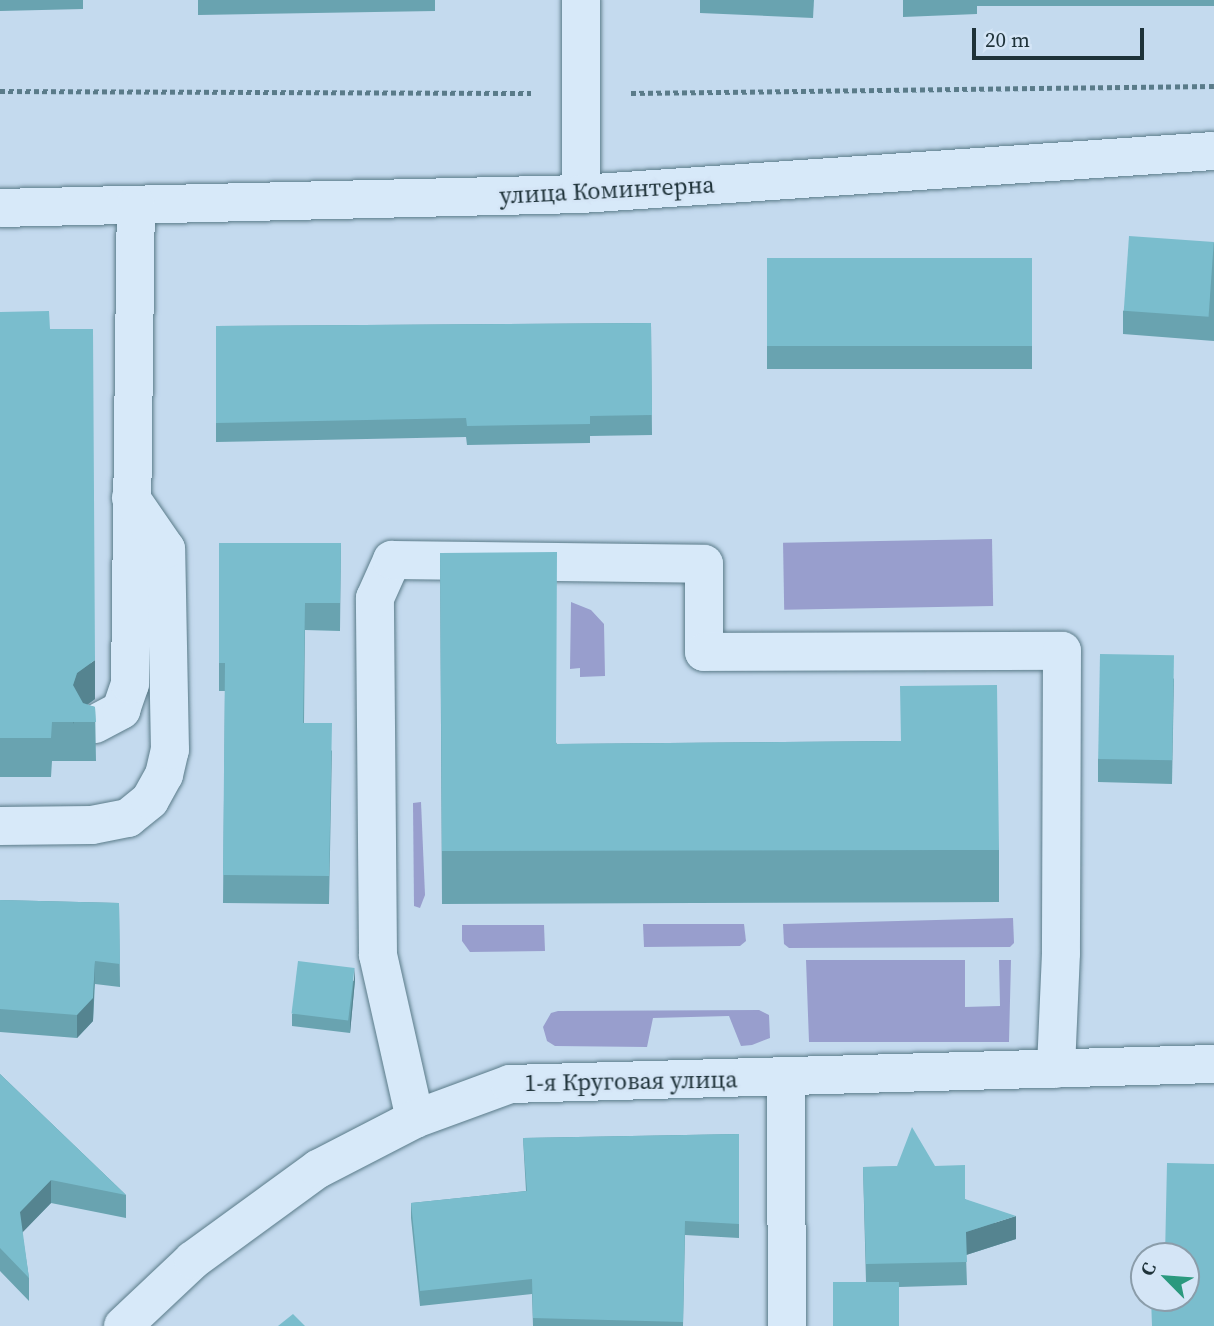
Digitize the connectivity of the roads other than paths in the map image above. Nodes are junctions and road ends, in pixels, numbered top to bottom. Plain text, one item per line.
1 (581, 0) edge
2 (1214, 151) edge
3 (581, 194) junction
4 (136, 205) junction
5 (0, 208) edge
6 (131, 498) junction
7 (95, 724) edge
8 (0, 826) edge
9 (1214, 1063) edge
10 (1056, 1069) junction
11 (786, 1078) junction
12 (415, 1119) junction
13 (123, 1326) edge
14 (787, 1326) edge

1 - 3 street
2 - 3 street, улица Коминтерна
3 - 4 street, улица Коминтерна
4 - 5 street, улица Коминтерна
4 - 6 street
6 - 7 street
6 - 8 street
9 - 10 street, 1-я Круговая улица
10 - 11 street, 1-я Круговая улица
10 - 12 street
11 - 12 street, 1-я Круговая улица
11 - 14 street
12 - 13 street, 1-я Круговая улица

